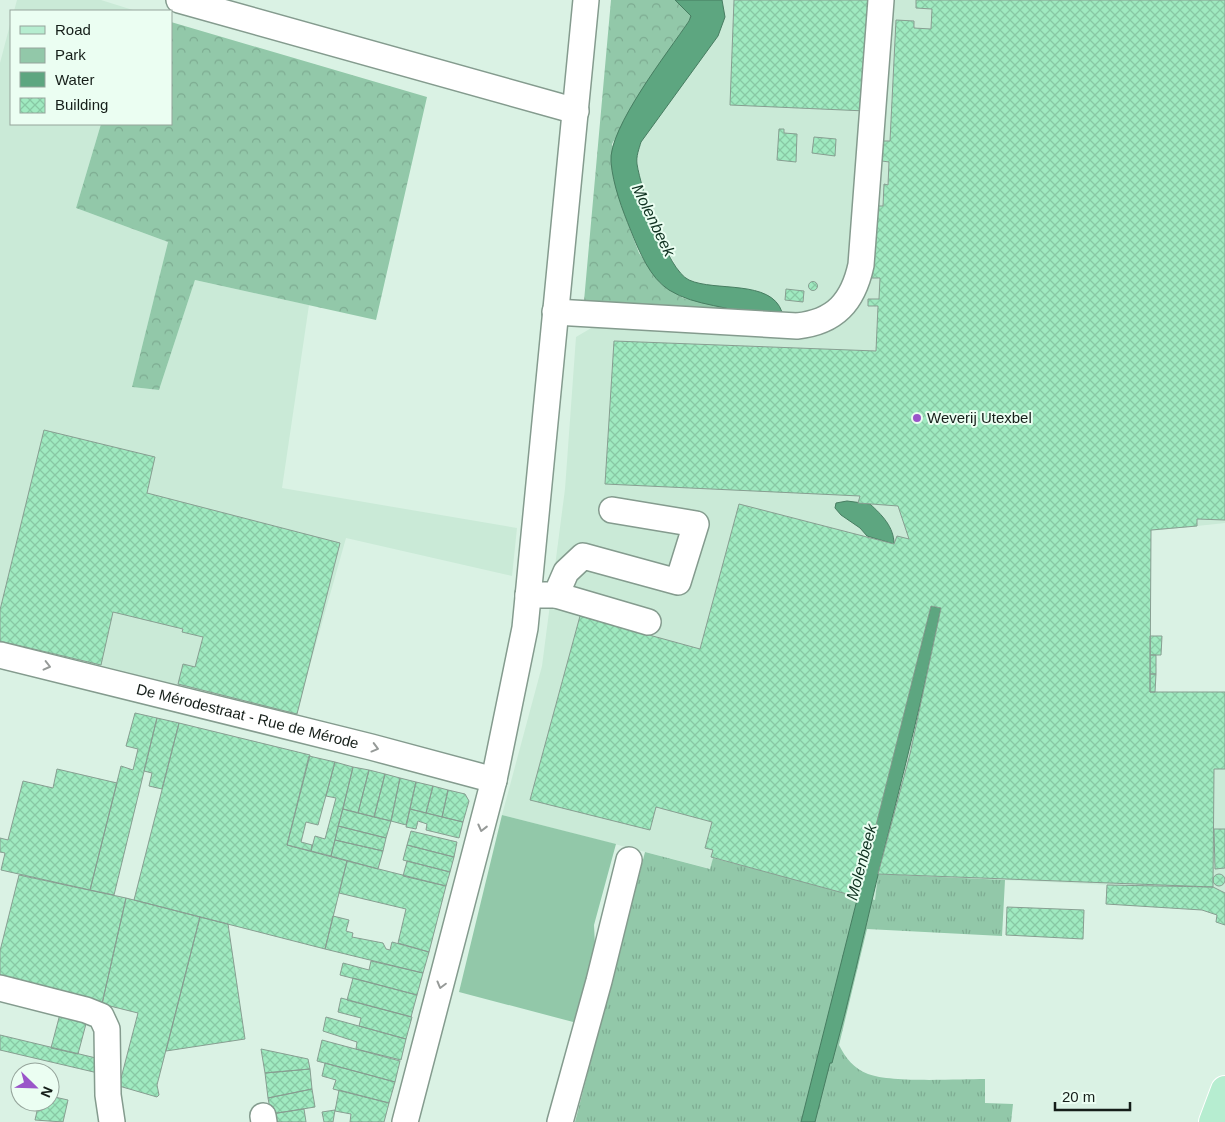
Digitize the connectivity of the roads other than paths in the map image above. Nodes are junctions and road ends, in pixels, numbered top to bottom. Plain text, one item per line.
1 (179, 0) edge
2 (586, 0) edge
3 (881, 0) edge
4 (576, 111) junction
5 (556, 312) junction
6 (612, 510) dead end
7 (528, 595) junction
8 (556, 595) junction
9 (648, 622) dead end
10 (0, 655) edge
11 (494, 780) junction
12 (629, 860) dead end
13 (0, 988) edge
14 (1225, 1090) edge
15 (112, 1122) edge
16 (405, 1122) edge
17 (560, 1122) edge
18 (1213, 1122) edge

1 - 4 street
2 - 4 street
3 - 5 street
4 - 5 street
5 - 7 street
6 - 8 street
7 - 8 street
7 - 11 street
8 - 9 street
10 -> 11 street, De Mérodestraat - Rue de Mérode
11 -> 16 street
12 - 17 street
13 - 15 street
14 - 18 main road

